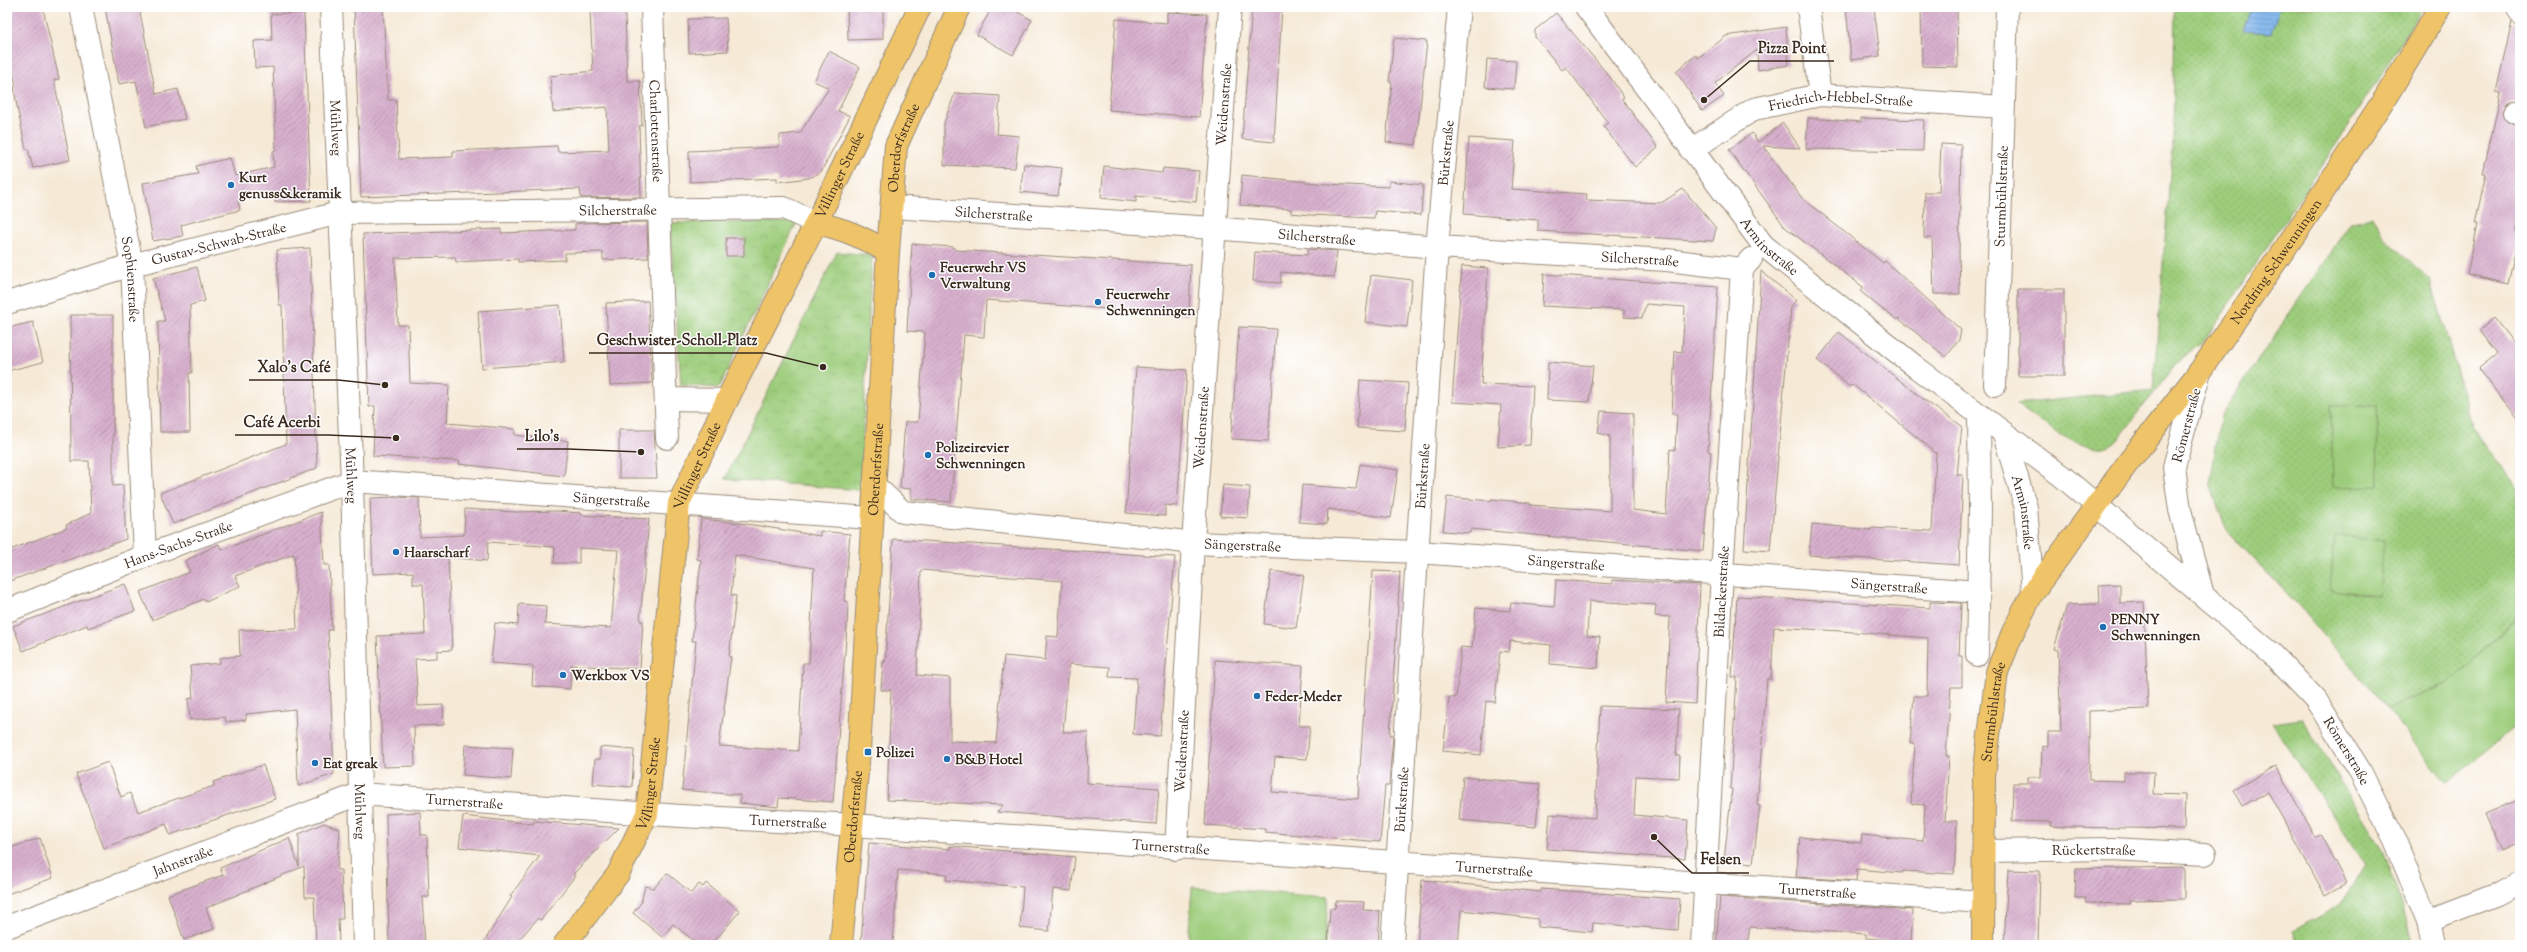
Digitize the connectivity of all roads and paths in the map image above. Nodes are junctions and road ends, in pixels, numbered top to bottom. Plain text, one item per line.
1 (81, 7) edge
2 (331, 7) edge
3 (652, 7) edge
4 (920, 7) edge
5 (959, 7) edge
6 (1230, 7) edge
7 (1459, 7) edge
8 (1586, 7) edge
9 (1808, 7) edge
10 (2007, 7) edge
11 (2440, 7) edge
12 (2517, 7) edge
13 (2520, 13) edge
14 (1820, 95) junction
15 (2003, 107) junction
16 (1691, 150) junction
17 (892, 207) junction
18 (658, 209) junction
19 (339, 214) junction
20 (816, 223) junction
21 (1213, 228) junction
22 (1762, 246) junction
23 (1437, 247) junction
24 (888, 252) junction
25 (132, 266) junction
26 (1742, 269) junction
27 (7, 303) edge
28 (2200, 371) junction
29 (1995, 385) dead end
30 (666, 399) junction
31 (727, 400) junction
32 (1979, 415) junction
33 (2004, 434) junction
34 (667, 438) dead end
35 (352, 482) junction
36 (874, 485) junction
37 (679, 503) junction
38 (2097, 507) junction
39 (871, 518) junction
40 (1193, 543) junction
41 (1417, 552) junction
42 (145, 556) junction
43 (1722, 573) junction
44 (1979, 592) junction
45 (2033, 592) junction
46 (2202, 596) junction
47 (7, 611) edge
48 (1977, 655) dead end
49 (359, 794) junction
50 (647, 814) junction
51 (853, 825) junction
52 (1176, 849) junction
53 (1984, 851) junction
54 (2205, 854) dead end
55 (1396, 863) junction
56 (2520, 882) edge
57 (1707, 883) junction
58 (1983, 902) junction
59 (2428, 921) junction
60 (7, 927) edge
61 (364, 945) edge
62 (564, 945) edge
63 (841, 945) edge
64 (1392, 945) edge
65 (1702, 945) edge
66 (1983, 945) edge
67 (2433, 945) edge

1 - 25 street, Sophienstraße
2 - 19 street, Mühlweg
3 - 18 street, Charlottenstraße
4 - 20 main road, Villinger Straße
5 - 17 main road, Oberdorfstraße
6 - 21 street, Weidenstraße
7 - 23 street, Bürkstraße
8 - 16 street, Arminstraße
9 - 14 street
10 - 15 street, Sturmbühlstraße
11 - 28 main road, Nordring Schwenningen
12 - 13 street
14 - 15 street, Friedrich-Hebbel-Straße
14 - 16 street, Friedrich-Hebbel-Straße
15 - 29 street, Sturmbühlstraße
16 - 22 street, Arminstraße
17 - 21 street, Silcherstraße
17 - 24 main road, Oberdorfstraße
18 - 19 street, Silcherstraße
18 - 20 street, Silcherstraße
18 - 30 street, Charlottenstraße
19 - 25 street, Gustav-Schwab-Straße
19 - 35 street, Mühlweg
20 - 24 main road, Silcherstraße
20 - 31 main road, Villinger Straße
21 - 23 street, Silcherstraße
21 - 40 street, Weidenstraße
22 - 26 street
22 - 32 street, Arminstraße
23 - 26 street, Silcherstraße
23 - 41 street, Bürkstraße
24 - 36 main road, Oberdorfstraße
25 - 27 street, Gustav-Schwab-Straße
25 - 42 street, Sophienstraße
26 - 43 street, Bildackerstraße
28 - 38 main road, Nordring Schwenningen
28 - 46 street, Römerstraße
30 - 31 street
30 - 34 street, Charlottenstraße
31 - 37 main road, Villinger Straße
32 - 33 street, Arminstraße
32 - 44 street, Sturmbühlstraße
33 - 38 street, Arminstraße
33 - 45 street, Arminstraße
35 - 37 street, Sängerstraße
35 - 42 street, Hans-Sachs-Straße
35 - 49 street, Mühlweg
36 - 39 main road, Oberdorfstraße
36 - 40 street, Sängerstraße
37 - 39 street, Sängerstraße
37 - 50 main road, Villinger Straße
38 - 45 main road, Sturmbühlstraße
38 - 46 street, Römerstraße
39 - 51 main road, Oberdorfstraße
40 - 41 street, Sängerstraße
40 - 52 street, Weidenstraße
41 - 43 street, Sängerstraße
41 - 55 street, Bürkstraße
42 - 47 street, Hans-Sachs-Straße
43 - 44 street, Sängerstraße
43 - 57 street, Bildackerstraße
44 - 48 street, Sturmbühlstraße
45 - 53 main road, Sturmbühlstraße
46 - 59 street, Römerstraße
49 - 50 street, Turnerstraße
49 - 60 street, Jahnstraße
49 - 61 street, Mühlweg
50 - 51 street, Turnerstraße
50 - 62 main road, Villinger Straße
51 - 52 street, Turnerstraße
51 - 63 main road, Oberdorfstraße
52 - 55 street, Turnerstraße
53 - 54 street, Rückertstraße
53 - 58 main road, Sturmbühlstraße
55 - 57 street, Turnerstraße
55 - 64 street, Bürkstraße
56 - 59 street
57 - 58 street, Turnerstraße
57 - 65 street, Bildackerstraße
58 - 66 main road, Sturmbühlstraße
59 - 67 street, Römerstraße

